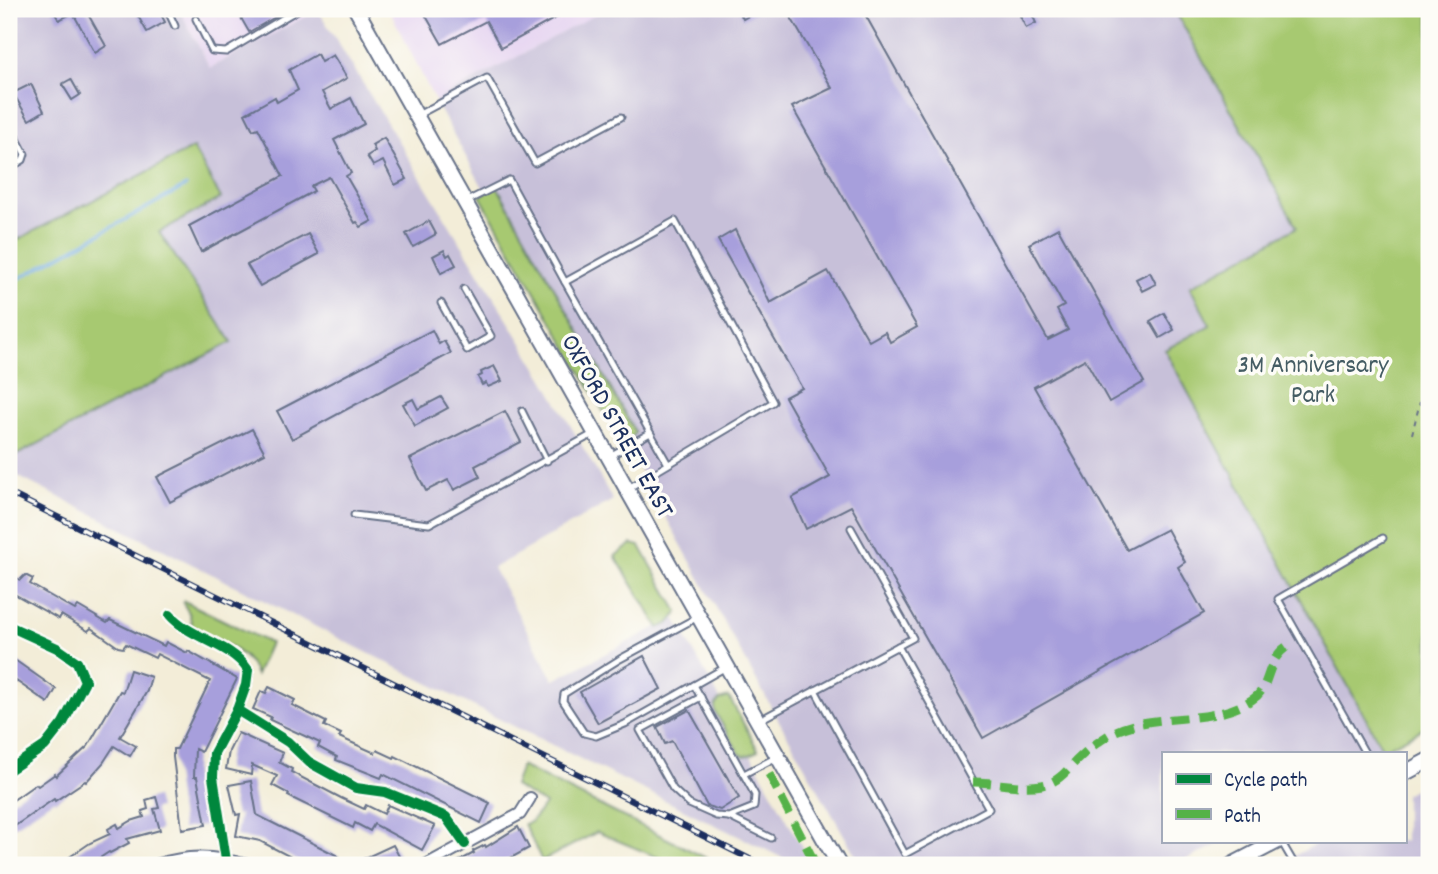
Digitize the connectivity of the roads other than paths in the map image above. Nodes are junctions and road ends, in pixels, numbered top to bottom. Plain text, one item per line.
1 (166, 9) edge
2 (299, 9) edge
3 (356, 9) edge
4 (196, 19) dead end
5 (175, 26) dead end
6 (416, 116) junction
7 (621, 117) dead end
8 (9, 124) edge
9 (9, 168) edge
10 (465, 202) junction
11 (565, 282) junction
12 (464, 289) dead end
13 (442, 303) dead end
14 (522, 411) dead end
15 (595, 433) junction
16 (650, 433) junction
17 (609, 457) junction
18 (547, 460) junction
19 (668, 464) junction
20 (627, 489) junction
21 (354, 515) dead end
22 (852, 528) dead end
23 (1383, 538) dead end
24 (170, 615) dead end
25 (699, 617) junction
26 (9, 626) edge
27 (898, 646) junction
28 (727, 667) junction
29 (694, 685) junction
30 (815, 690) junction
31 (701, 697) junction
32 (237, 710) junction
33 (758, 721) junction
34 (1364, 752) edge
35 (778, 756) junction
36 (1429, 760) edge
37 (9, 770) edge
38 (1406, 772) edge
39 (744, 774) junction
40 (530, 798) dead end
41 (729, 817) junction
42 (771, 838) dead end
43 (1279, 842) edge
44 (1281, 842) edge
45 (465, 844) junction
46 (226, 859) junction
47 (1255, 860) edge
48 (155, 865) edge
49 (248, 865) edge
50 (426, 865) edge
51 (839, 865) edge
52 (1232, 865) edge
53 (1295, 865) edge

1 - 5 lane
2 - 4 lane
3 - 6 main road, OXFORD STREET EAST
6 - 7 lane
6 - 10 main road, OXFORD STREET EAST
8 - 9 lane
10 - 11 lane
10 - 15 main road, OXFORD STREET EAST
11 - 16 lane
11 - 19 lane
12 - 13 lane
14 - 18 lane
15 - 17 main road, OXFORD STREET EAST
15 - 18 lane
16 - 17 lane
16 - 19 lane
17 - 20 main road, OXFORD STREET EAST
18 - 21 lane
19 - 20 lane
20 - 25 main road, OXFORD STREET EAST
22 - 27 lane
23 - 34 lane
24 - 32 street
25 - 28 main road, OXFORD STREET EAST
25 - 29 lane
26 - 37 street
27 - 30 lane
27 - 30 lane
28 - 29 lane
28 - 33 main road, OXFORD STREET EAST
29 - 31 lane
30 - 33 lane
31 - 39 lane
31 - 41 lane
32 - 45 street
32 - 46 street
33 - 35 main road, OXFORD STREET EAST
35 - 39 lane
35 - 51 main road, OXFORD STREET EAST
36 - 38 main road
39 - 41 lane
40 - 45 street
41 - 42 lane
43 - 47 main road
44 - 53 lane
45 - 50 street
46 - 48 street
46 - 49 street
47 - 52 main road

